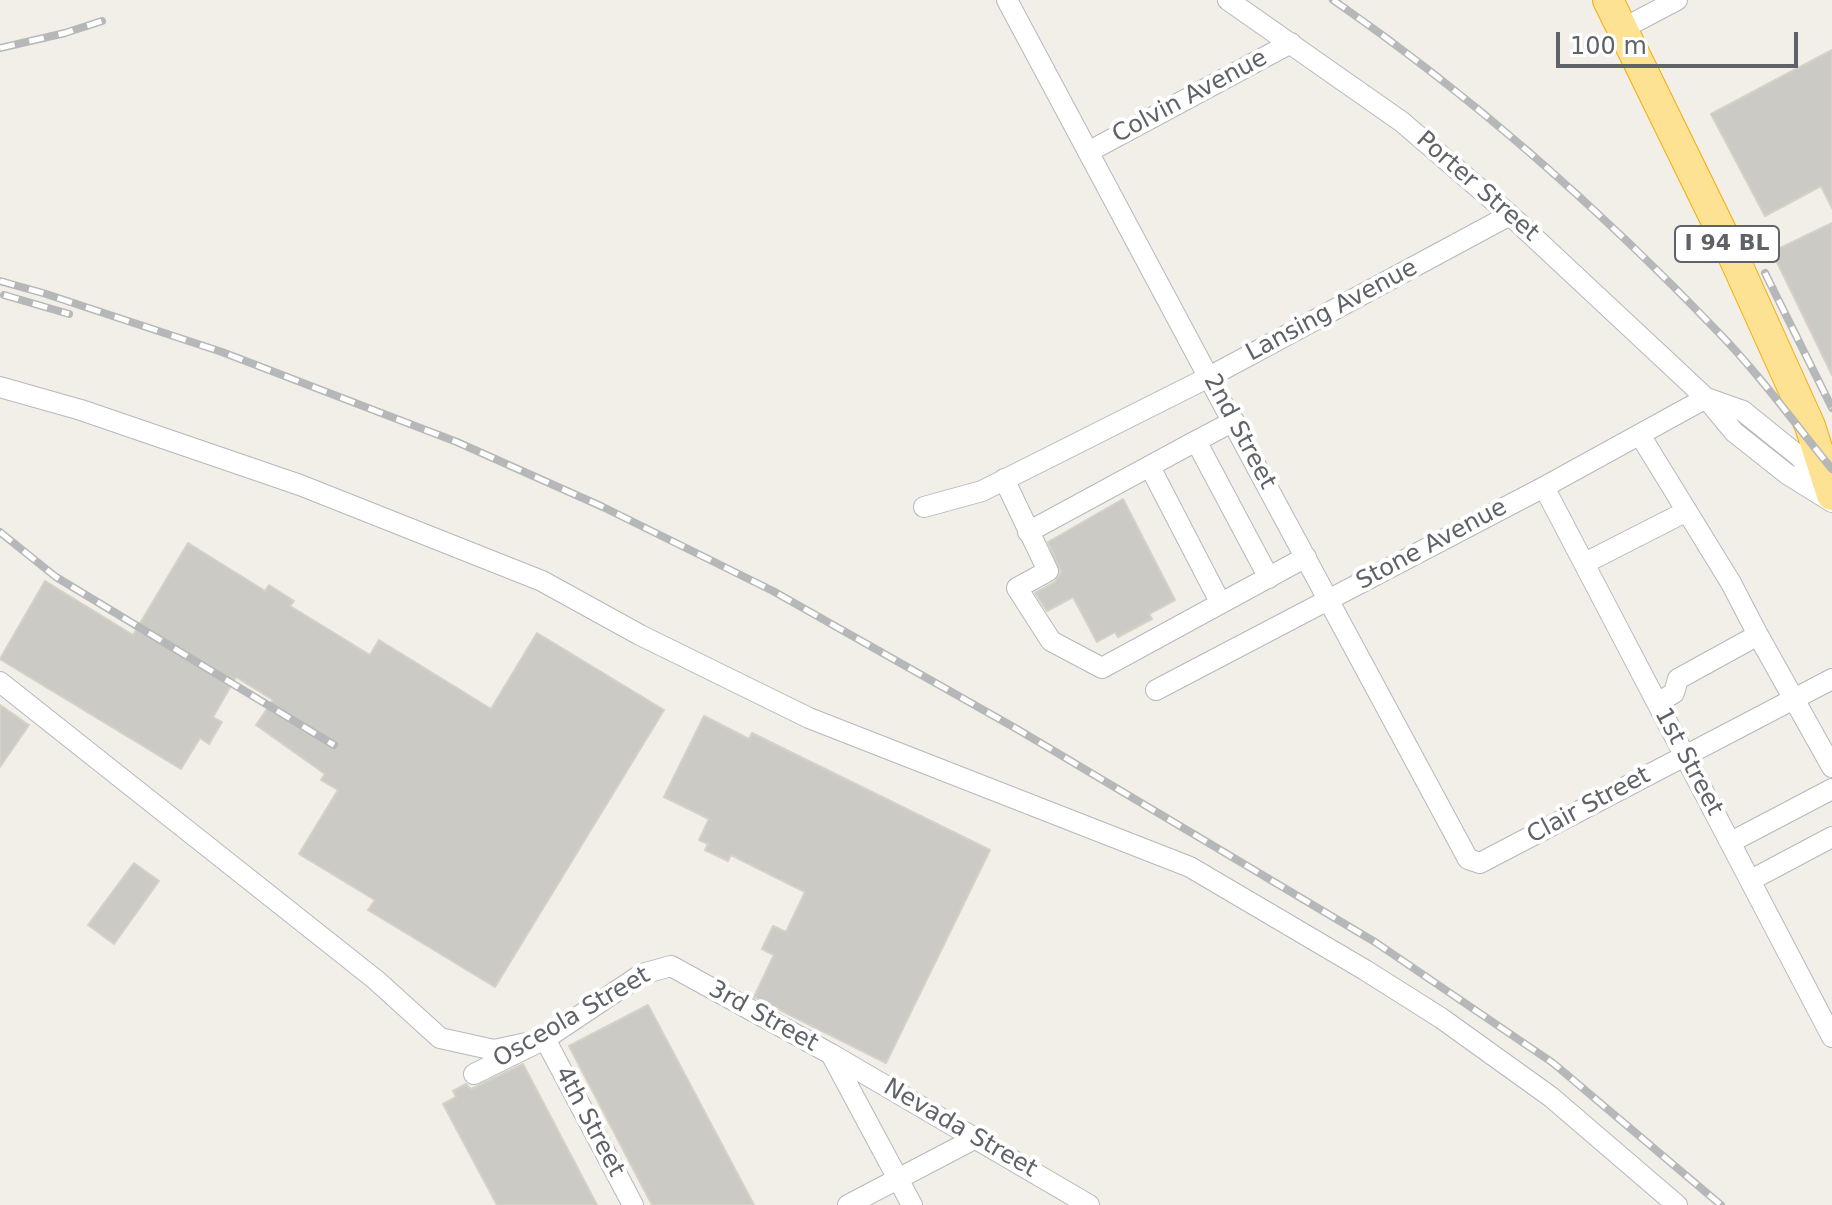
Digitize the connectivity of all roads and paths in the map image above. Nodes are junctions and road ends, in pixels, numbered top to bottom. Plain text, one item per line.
1 (1007, 0) edge
2 (1228, 0) edge
3 (1608, 0) edge
4 (1677, 0) edge
5 (1622, 29) junction
6 (1291, 43) junction
7 (1088, 152) junction
8 (1510, 215) junction
9 (1209, 377) junction
10 (0, 387) edge
11 (1706, 398) junction
12 (1234, 421) junction
13 (1640, 435) junction
14 (1196, 441) junction
15 (1150, 467) junction
16 (1004, 479) junction
17 (1544, 487) junction
18 (1832, 499) edge
19 (924, 507) dead end
20 (1687, 511) junction
21 (1028, 532) junction
22 (1306, 557) junction
23 (1585, 563) junction
24 (1269, 578) junction
25 (1327, 601) junction
26 (1220, 602) junction
27 (1758, 635) junction
28 (1832, 679) edge
29 (0, 682) edge
30 (1156, 690) dead end
31 (1794, 699) junction
32 (1657, 703) junction
33 (1684, 757) junction
34 (1832, 767) edge
35 (1832, 789) edge
36 (1832, 837) edge
37 (1731, 842) junction
38 (1473, 862) joint
39 (1751, 880) junction
40 (671, 966) joint
41 (1832, 1037) edge
42 (545, 1039) junction
43 (831, 1054) junction
44 (474, 1074) dead end
45 (976, 1138) junction
46 (898, 1179) junction
47 (633, 1205) edge
48 (848, 1205) edge
49 (912, 1205) edge
50 (1089, 1205) edge
51 (1677, 1205) edge

1 - 7 street, 2nd Street
2 - 6 street, Porter Street
3 - 5 highway, I 94 BL
4 - 5 street
5 - 18 highway, I 94 BL
6 - 7 street, Colvin Avenue
6 - 8 street, Porter Street
7 - 9 street, 2nd Street
8 - 9 street, Lansing Avenue
8 - 11 street, Porter Street
9 - 12 street, 2nd Street
9 - 16 street, Lansing Avenue
10 - 51 street
11 - 13 street, Stone Avenue
11 - 18 street, Porter Street
12 - 14 street
12 - 22 street, 2nd Street
13 - 17 street, Stone Avenue
13 - 20 street
14 - 15 street
14 - 24 street
15 - 21 street
15 - 26 street
16 - 19 street, Lansing Avenue
16 - 21 street
17 - 23 street, 1st Street
17 - 25 street, Stone Avenue
20 - 23 street
20 - 27 street
21 - 26 street
22 - 24 street
22 - 25 street, 2nd Street
23 - 32 street, 1st Street
24 - 26 street
25 - 30 street, Stone Avenue
25 - 38 street, 2nd Street
27 - 31 street
27 - 32 street
28 - 31 street, Clair Street
29 - 42 street
31 - 33 street, Clair Street
31 - 34 street
32 - 33 street, 1st Street
33 - 37 street, 1st Street
33 - 38 street, Clair Street
35 - 37 street
36 - 39 street
37 - 39 street, 1st Street
39 - 41 street, 1st Street
40 - 42 street, Osceola Street
40 - 43 street, 3rd Street
42 - 44 street, Osceola Street
42 - 47 street, 4th Street
43 - 45 street, Nevada Street
43 - 46 street, 3rd Street
45 - 46 street
45 - 50 street, Nevada Street
46 - 48 street
46 - 49 street, 3rd Street

